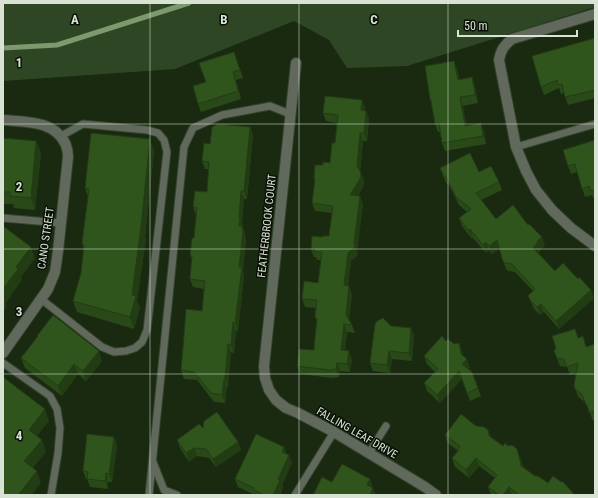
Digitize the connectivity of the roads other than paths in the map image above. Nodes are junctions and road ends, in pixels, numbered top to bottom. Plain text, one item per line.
1 (595, 14) edge
2 (296, 63) dead end
3 (290, 114) junction
4 (3, 120) edge
5 (595, 124) edge
6 (61, 136) junction
7 (516, 147) junction
8 (3, 218) edge
9 (60, 224) junction
10 (595, 246) edge
11 (40, 299) junction
12 (3, 353) edge
13 (3, 363) edge
14 (269, 390) joint
15 (386, 426) dead end
16 (334, 432) junction
17 (369, 453) junction
18 (152, 459) junction
19 (422, 491) edge
20 (51, 495) edge
21 (149, 495) edge
22 (176, 495) edge
23 (296, 495) edge
24 (436, 495) edge

1 - 7 street
2 - 3 street, FEATHERBROOK COURT
3 - 14 street, FEATHERBROOK COURT
3 - 18 lane
4 - 6 street
5 - 7 lane
6 - 9 street, CANO STREET
6 - 11 lane
7 - 10 street
8 - 9 lane
9 - 11 street, CANO STREET
11 - 12 street, CANO STREET
13 - 20 lane
14 - 16 street, FALLING LEAF DRIVE
15 - 17 lane
16 - 17 street, FALLING LEAF DRIVE
16 - 23 lane
17 - 19 street, FALLING LEAF DRIVE
18 - 21 lane
18 - 22 lane
19 - 24 street, FALLING LEAF DRIVE

